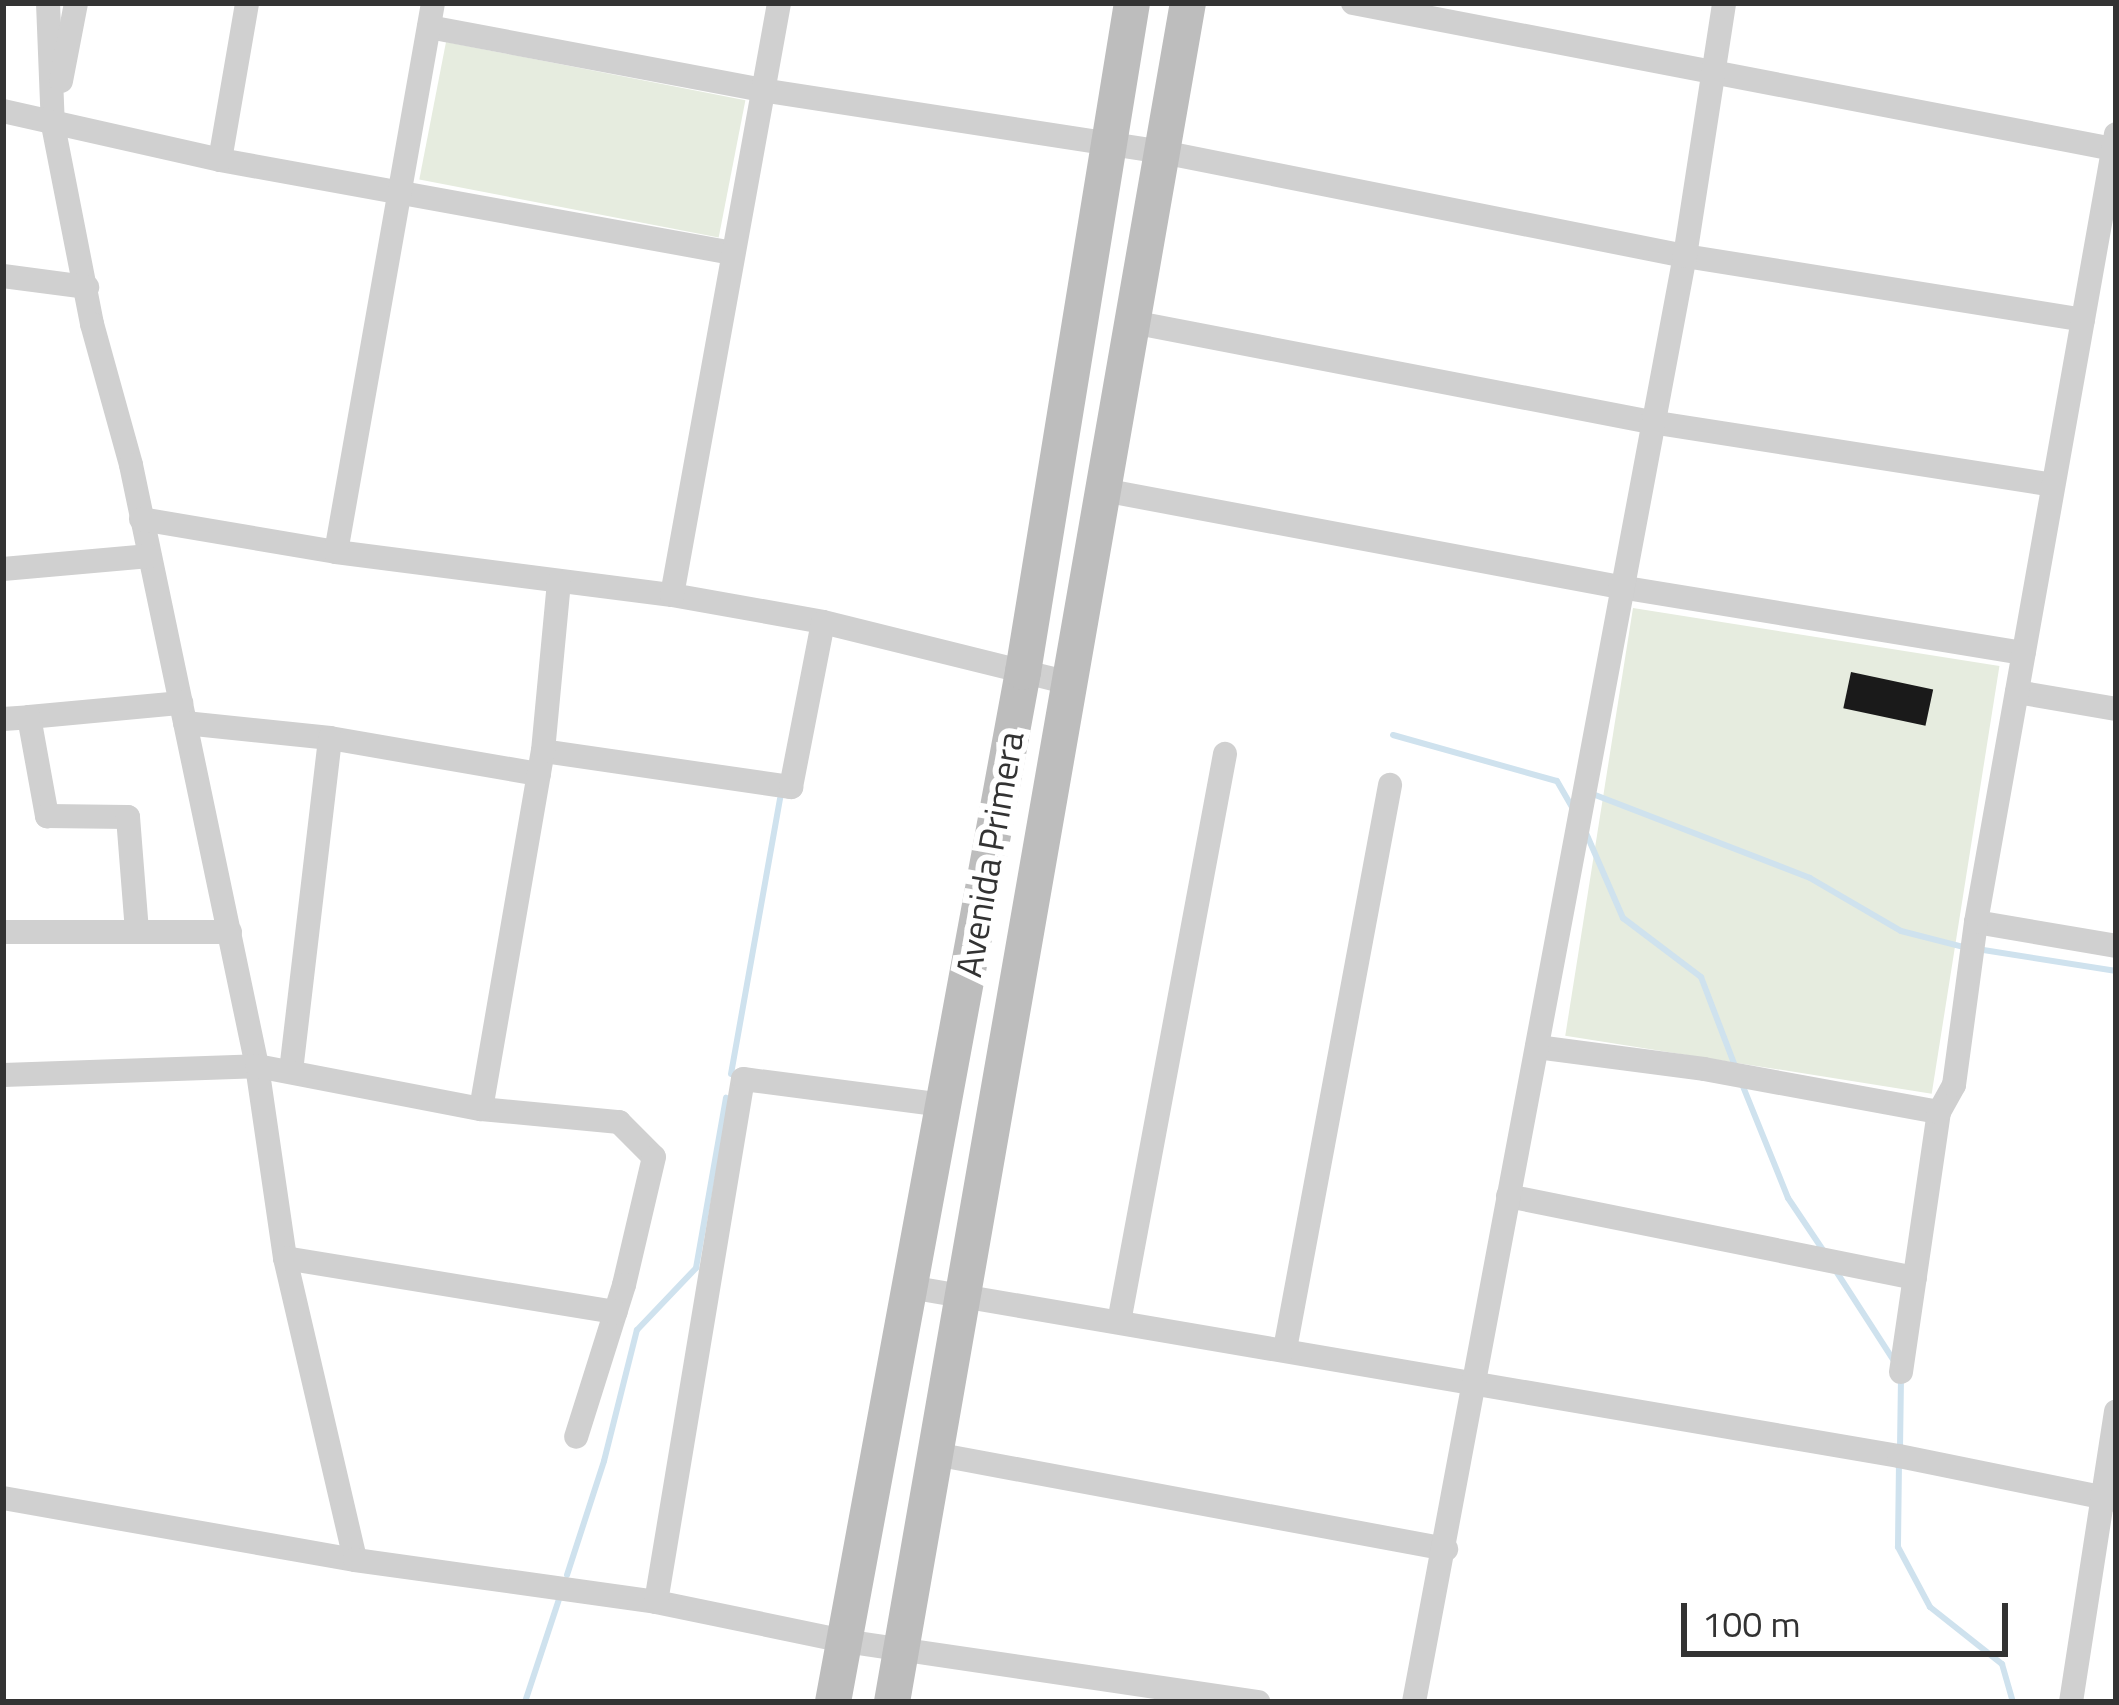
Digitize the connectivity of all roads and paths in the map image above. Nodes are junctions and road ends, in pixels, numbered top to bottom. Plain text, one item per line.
1 (48, 3) edge
2 (76, 3) edge
3 (248, 3) edge
4 (779, 3) edge
5 (1132, 3) edge
6 (1188, 3) edge
7 (1353, 3) edge
8 (1724, 3) edge
9 (431, 15) edge
10 (1712, 75) junction
11 (762, 90) junction
12 (3, 111) edge
13 (53, 125) junction
14 (2115, 141) edge
15 (1109, 143) junction
16 (1162, 152) junction
17 (220, 160) junction
18 (400, 191) junction
19 (2110, 202) edge
20 (732, 253) junction
21 (1685, 256) junction
22 (3, 276) edge
23 (87, 287) junction
24 (2083, 320) junction
25 (1132, 322) junction
26 (1651, 422) junction
27 (2054, 485) junction
28 (1103, 490) junction
29 (141, 519) junction
30 (336, 552) junction
31 (149, 556) junction
32 (3, 569) edge
33 (559, 582) junction
34 (1620, 587) junction
35 (671, 595) junction
36 (823, 622) junction
37 (2024, 653) junction
38 (1023, 672) junction
39 (1070, 683) junction
40 (2017, 692) junction
41 (2116, 709) edge
42 (183, 713) junction
43 (29, 717) junction
44 (3, 719) edge
45 (330, 738) junction
46 (1226, 754) dead end
47 (541, 763) junction
48 (1390, 785) dead end
49 (1976, 922) junction
50 (137, 931) junction
51 (3, 932) edge
52 (230, 932) junction
53 (2116, 946) edge
54 (1537, 1047) junction
55 (256, 1066) junction
56 (291, 1072) junction
57 (3, 1075) edge
58 (943, 1105) junction
59 (481, 1109) junction
60 (1939, 1112) junction
61 (1508, 1196) junction
62 (284, 1258) junction
63 (1915, 1279) junction
64 (909, 1287) junction
65 (963, 1297) junction
66 (616, 1312) junction
67 (1119, 1322) junction
68 (1285, 1348) junction
69 (1901, 1372) dead end
70 (1472, 1383) junction
71 (2116, 1411) edge
72 (576, 1437) dead end
73 (935, 1454) junction
74 (3, 1498) edge
75 (2108, 1499) edge
76 (1446, 1549) junction
77 (355, 1560) junction
78 (656, 1602) junction
79 (844, 1641) junction
80 (902, 1648) junction
81 (1166, 1695) edge
82 (833, 1702) edge
83 (892, 1702) edge
84 (1259, 1702) edge
85 (1414, 1702) edge
86 (2071, 1702) edge

1 - 13 street
2 - 13 street
3 - 17 street
4 - 11 street
5 - 15 main road, Avenida Primera
6 - 16 main road, Avenida Primera
7 - 10 street
8 - 10 street
9 - 11 street
9 - 18 street
10 - 14 street
10 - 21 street
11 - 15 street
11 - 20 street
12 - 13 street
13 - 17 street
13 - 23 street
14 - 19 street
15 - 16 street
15 - 38 main road, Avenida Primera
16 - 21 street
16 - 25 main road, Avenida Primera
17 - 18 street
18 - 20 street
18 - 30 street
19 - 24 street
20 - 35 street
21 - 24 street
21 - 26 street
22 - 23 street
23 - 29 street
24 - 27 street
25 - 26 street
25 - 28 main road, Avenida Primera
26 - 27 street
26 - 34 street
27 - 37 street
28 - 34 street
28 - 39 main road, Avenida Primera
29 - 30 street
29 - 31 street
30 - 33 street
31 - 32 street
31 - 42 street
33 - 35 street
33 - 47 street
34 - 37 street
34 - 54 street
35 - 36 street
36 - 38 street
36 - 47 street
37 - 40 street
38 - 39 street
38 - 58 main road, Avenida Primera
39 - 65 main road, Avenida Primera
40 - 41 street
40 - 49 street
42 - 43 street
42 - 45 street
42 - 52 street
43 - 44 street
43 - 50 street
45 - 47 street
45 - 56 street
46 - 67 street
47 - 59 street
48 - 68 street
49 - 53 street
49 - 60 street
50 - 51 street
50 - 52 street
52 - 55 street
54 - 60 street
54 - 61 street
55 - 56 street
55 - 57 street
55 - 62 street
56 - 59 street
58 - 64 main road, Avenida Primera
58 - 78 street
59 - 66 street
60 - 63 street
61 - 63 street
61 - 70 street
62 - 66 street
62 - 77 street
63 - 69 street
64 - 65 street
64 - 79 main road, Avenida Primera
65 - 67 street
65 - 73 main road, Avenida Primera
66 - 72 street
67 - 68 street
68 - 70 street
70 - 75 street
70 - 76 street
71 - 75 street
73 - 76 street
73 - 80 main road, Avenida Primera
74 - 77 street
75 - 86 street
76 - 85 street
77 - 78 street
78 - 79 street
79 - 80 street
79 - 82 main road, Avenida Primera
80 - 81 street
80 - 83 main road, Avenida Primera
81 - 84 street

